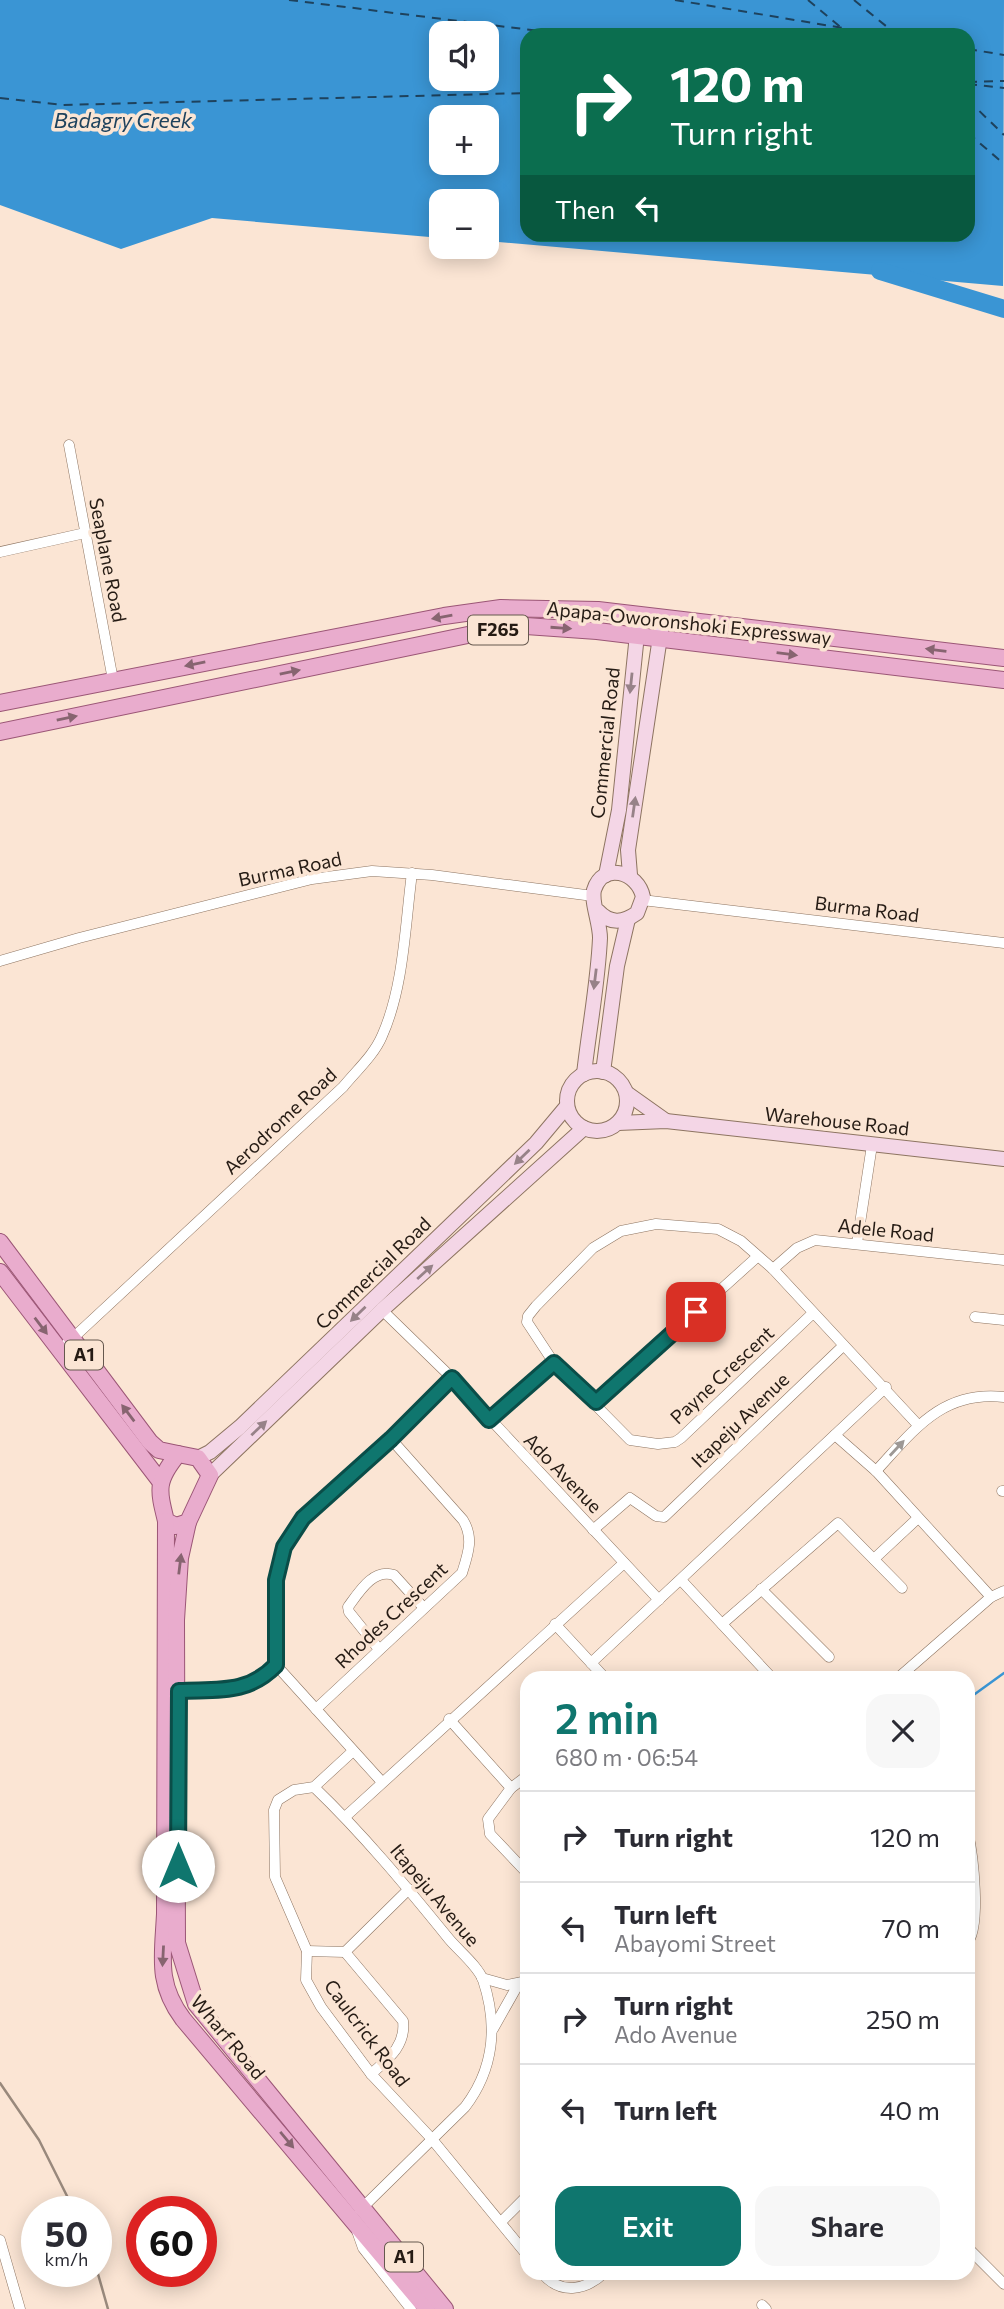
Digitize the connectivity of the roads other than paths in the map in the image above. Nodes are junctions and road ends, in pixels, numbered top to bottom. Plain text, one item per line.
1 (69, 446) dead end
2 (86, 533) junction
3 (0, 552) edge
4 (639, 615) junction
5 (663, 617) junction
6 (636, 636) junction
7 (662, 639) junction
8 (1004, 658) edge
9 (113, 680) junction
10 (1004, 680) edge
11 (0, 703) edge
12 (0, 732) edge
13 (412, 873) junction
14 (606, 875) junction
15 (630, 875) junction
16 (642, 900) junction
17 (595, 903) junction
18 (628, 919) junction
19 (1004, 943) edge
20 (0, 961) edge
21 (603, 1072) junction
22 (584, 1074) junction
23 (628, 1094) junction
24 (567, 1106) junction
25 (666, 1121) junction
26 (618, 1123) junction
27 (584, 1128) junction
28 (872, 1144) junction
29 (1004, 1159) edge
30 (0, 1242) edge
31 (857, 1243) junction
32 (757, 1257) junction
33 (1004, 1260) edge
34 (773, 1269) junction
35 (0, 1272) edge
36 (382, 1310) junction
37 (812, 1314) junction
38 (975, 1317) dead end
39 (1004, 1320) edge
40 (72, 1339) junction
41 (843, 1346) junction
42 (60, 1350) junction
43 (554, 1363) junction
44 (452, 1378) junction
45 (886, 1387) junction
46 (1004, 1397) edge
47 (596, 1402) junction
48 (489, 1420) junction
49 (918, 1425) junction
50 (835, 1436) junction
51 (391, 1439) junction
52 (177, 1454) junction
53 (198, 1458) junction
54 (876, 1471) junction
55 (210, 1475) junction
56 (160, 1480) junction
57 (918, 1517) junction
58 (166, 1521) junction
59 (188, 1522) junction
60 (593, 1530) junction
61 (874, 1559) junction
62 (624, 1563) junction
63 (681, 1580) junction
64 (902, 1588) dead end
65 (761, 1589) junction
66 (1004, 1591) edge
67 (990, 1597) junction
68 (659, 1600) junction
69 (423, 1607) junction
70 (555, 1624) junction
71 (722, 1624) junction
72 (378, 1648) junction
73 (829, 1657) dead end
74 (591, 1663) junction
75 (276, 1665) junction
76 (598, 1671) edge
77 (766, 1671) edge
78 (906, 1671) edge
79 (179, 1691) junction
80 (316, 1709) junction
81 (449, 1720) junction
82 (352, 1752) junction
83 (381, 1781) junction
84 (520, 1781) edge
85 (314, 1787) junction
86 (511, 1788) junction
87 (345, 1816) junction
88 (520, 1866) edge
89 (409, 1889) junction
90 (307, 1951) junction
91 (345, 1952) junction
92 (482, 1978) junction
93 (520, 1982) edge
94 (520, 1987) edge
95 (493, 2029) junction
96 (371, 2074) junction
97 (430, 2138) junction
98 (520, 2203) edge
99 (362, 2205) junction
100 (356, 2222) junction
101 (501, 2222) junction
102 (0, 2240) edge
103 (520, 2246) edge
104 (975, 2255) edge
105 (552, 2280) edge
106 (593, 2280) edge
107 (1004, 2284) edge
108 (20, 2309) edge
109 (411, 2309) edge
110 (426, 2309) edge
111 (445, 2309) edge

1 - 2 street, Seaplane Road
2 - 3 street
2 - 9 street, Seaplane Road
4 - 5 main road, Apapa-Oworonshoki Expressway / F265
4 - 6 main road, Commercial Road
4 -> 9 main road, Apapa-Oworonshoki Expressway / F265
5 - 7 main road, Commercial Road
8 -> 5 main road, Apapa-Oworonshoki Expressway / F265
6 - 7 main road, Apapa-Oworonshoki Expressway / F265
12 -> 6 main road, Apapa-Oworonshoki Expressway / F265
6 -> 14 main road, Commercial Road
7 -> 10 main road, Apapa-Oworonshoki Expressway / F265
15 -> 7 main road, Commercial Road
9 - 11 main road, Apapa-Oworonshoki Expressway / F265
13 - 17 street, Burma Road
13 - 20 street, Burma Road
13 - 40 street, Aerodrome Road
14 - 15 main road
14 - 17 main road
15 - 16 main road
16 - 18 main road
16 - 19 street, Burma Road
17 - 18 main road
17 -> 22 main road
18 - 21 main road
21 - 22 main road
21 - 23 main road
22 - 24 main road
23 - 25 main road, Warehouse Road
23 - 26 main road
24 - 27 main road
24 -> 53 main road, Commercial Road
25 - 26 main road, Warehouse Road
25 - 28 main road, Warehouse Road
26 - 27 main road
36 -> 27 main road, Commercial Road
28 - 29 main road, Warehouse Road
28 - 31 street
30 - 40 main road, A1
31 - 33 street, Adele Road
31 - 34 street, Adele Road
32 - 34 street
32 - 43 street, Payne Crescent
32 - 47 street
34 - 37 street
35 -> 42 main road, A1
36 - 44 street, Ado Avenue
55 -> 36 main road, Commercial Road
37 - 41 street
37 - 47 street, Payne Crescent
38 - 39 street
40 - 42 street, Aerodrome Road
52 -> 40 main road, A1
41 - 45 street
41 - 60 street, Itapeju Avenue
42 - 56 main road, A1
43 - 47 street, Payne Crescent
43 - 48 street
44 - 48 street, Ado Avenue
44 - 51 street
45 - 49 street
45 - 50 street
46 - 49 street
48 - 60 street, Ado Avenue
54 -> 49 street
50 - 54 street
50 - 63 street
51 - 69 street, Rhodes Crescent
51 - 75 street
52 - 53 main road
52 - 56 main road
53 - 55 main road
54 - 57 street
55 - 59 main road, Wharf Road
56 - 58 main road, Wharf Road
57 - 61 street
57 - 67 street
58 - 59 main road
58 -> 100 main road, Wharf Road / A1
79 -> 59 main road, Wharf Road / A1
60 - 62 street, Ado Avenue
61 - 64 street
61 - 65 street
62 - 68 street, Ado Avenue
62 - 70 street
63 - 68 street
63 - 71 street
65 - 71 street
65 - 73 street
66 - 67 street
67 - 78 street
68 - 74 street
69 - 72 street, Rhodes Crescent
69 - 72 street
70 - 74 street
70 - 81 street
71 - 77 street
72 - 80 street, Rhodes Crescent
74 - 76 street
75 - 79 street
75 - 80 street
79 - 99 main road, Wharf Road / A1
80 - 82 street
81 - 83 street
81 - 86 street
82 - 83 street
82 - 85 street, Caulcrick Road
83 - 87 street
84 - 86 street
85 - 87 street, Itapeju Avenue
85 - 90 street, Caulcrick Road
86 - 88 street
87 - 89 street, Itapeju Avenue
89 - 91 street
89 - 92 street, Itapeju Avenue
90 - 91 street
90 - 96 street, Caulcrick Road
91 - 96 street
92 - 93 street
92 - 95 street, Itapeju Avenue
94 - 95 street
95 - 97 street, Itapeju Avenue
96 - 97 street, Caulcrick Road
97 - 99 street, Itapeju Avenue
97 - 101 street, Caulcrick Road
98 - 101 street
99 - 100 street, Itapeju Avenue
99 - 111 main road, Wharf Road / A1
100 - 109 street
100 - 110 main road, Wharf Road / A1
101 - 103 street, Caulcrick Road
102 - 108 street
104 - 107 street
105 - 106 street

